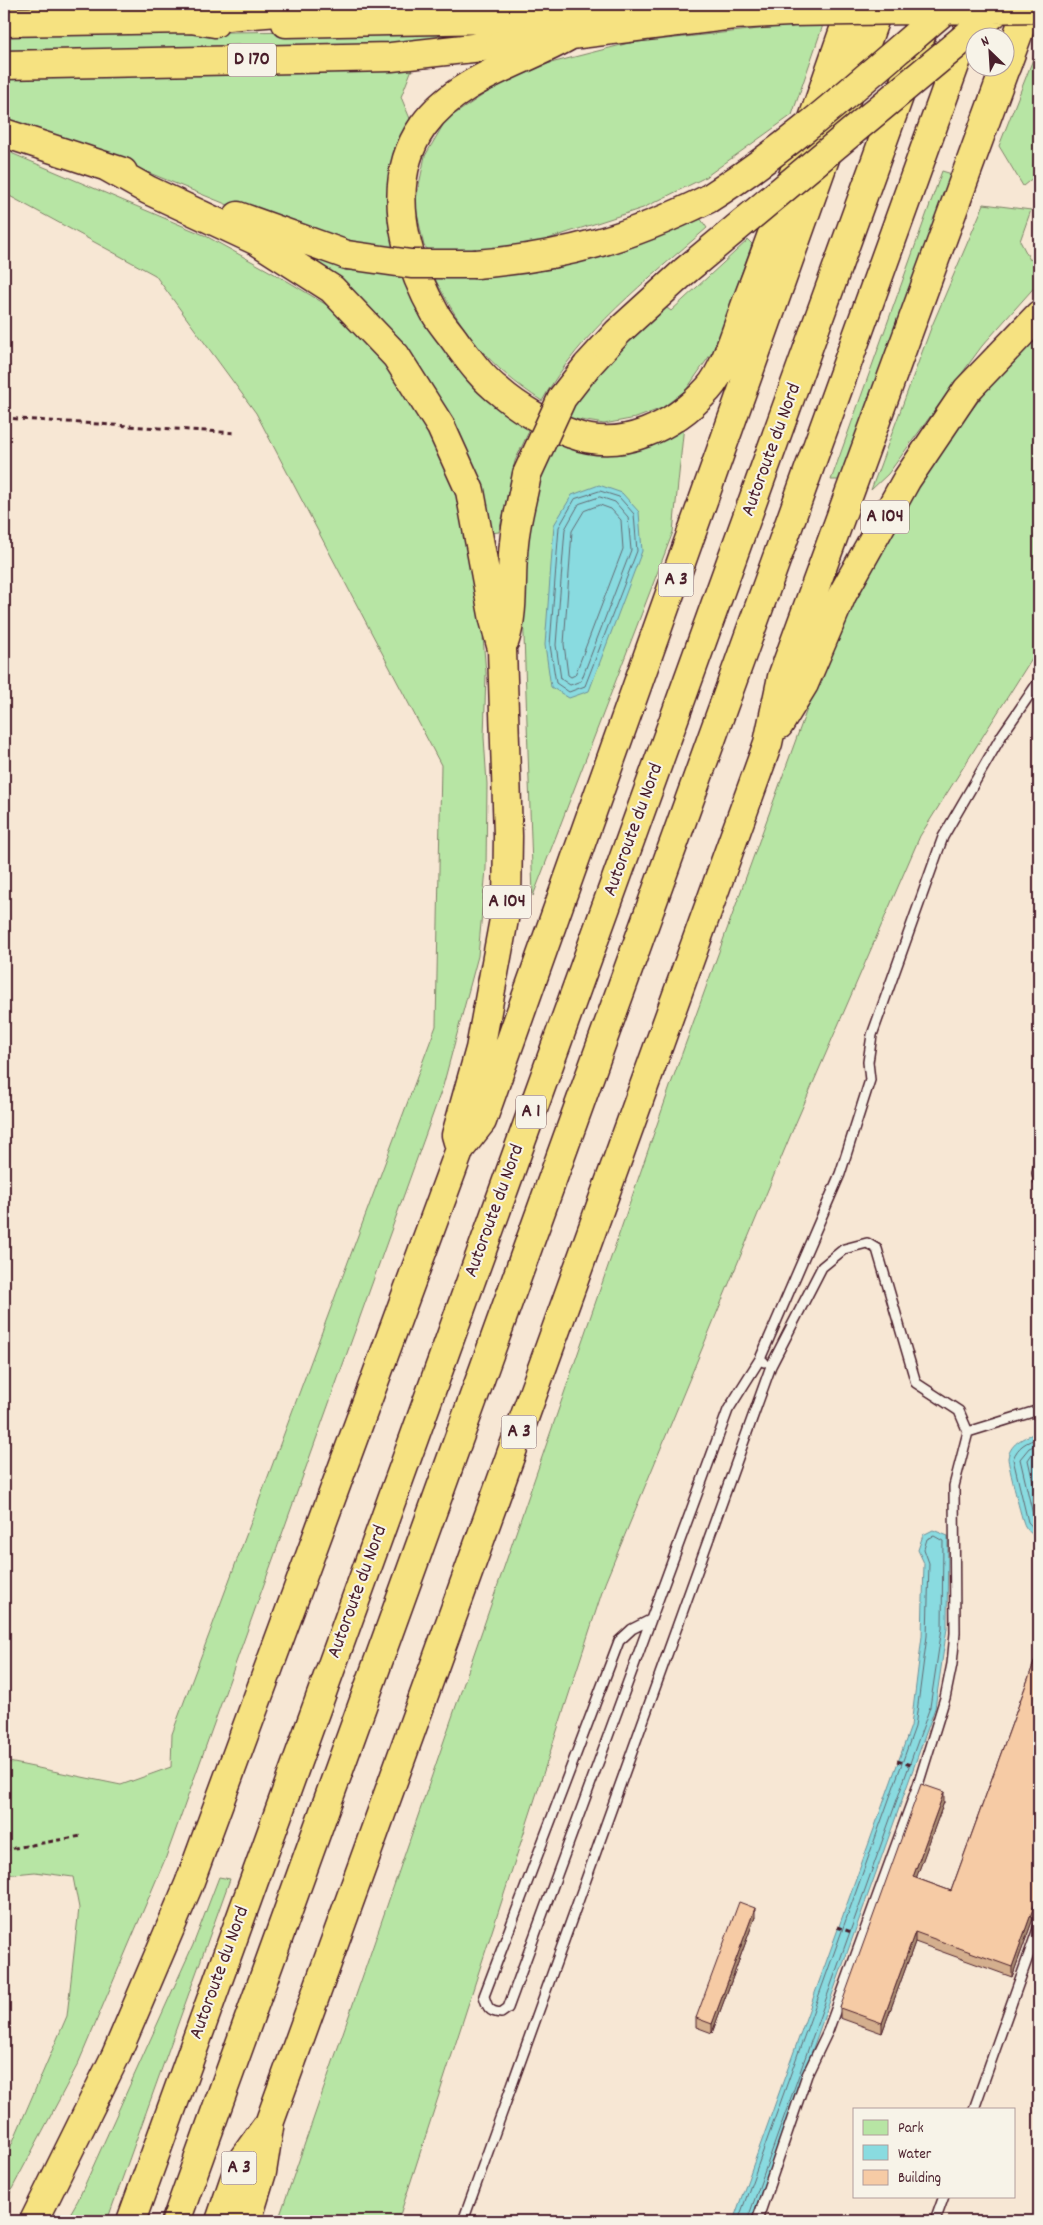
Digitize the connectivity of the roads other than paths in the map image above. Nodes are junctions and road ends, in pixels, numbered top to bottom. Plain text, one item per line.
1 (378, 4) edge
2 (644, 4) edge
3 (854, 4) edge
4 (880, 4) edge
5 (932, 4) edge
6 (952, 4) edge
7 (977, 4) edge
8 (1005, 4) edge
9 (1029, 4) edge
10 (1039, 8) edge
11 (191, 19) junction
12 (4, 22) edge
13 (571, 35) junction
14 (1016, 38) edge
15 (4, 65) edge
16 (1001, 78) edge
17 (4, 133) edge
18 (107, 167) junction
19 (1039, 315) edge
20 (502, 649) junction
21 (1039, 681) edge
22 (768, 743) junction
23 (460, 1149) junction
24 (1039, 1164) edge
25 (1039, 1181) edge
26 (760, 1359) junction
27 (771, 1366) junction
28 (1039, 1410) edge
29 (968, 1432) junction
30 (650, 1620) junction
31 (1039, 1926) edge
32 (974, 2108) edge
33 (270, 2121) junction
34 (943, 2198) edge
35 (34, 2221) edge
36 (131, 2221) edge
37 (176, 2221) edge
38 (220, 2221) edge
39 (247, 2221) edge
40 (463, 2221) edge
41 (757, 2221) edge
42 (935, 2221) edge

1 - 11 highway
2 - 11 highway, D 170
3 - 13 highway
4 - 23 highway, A 3
5 - 36 highway, Autoroute du Nord / A 1
6 - 18 highway, bridge
7 - 37 highway, Autoroute du Nord / A 1
8 - 20 highway, A 104, bridge
9 - 14 highway, A 3
10 - 13 highway, bridge
11 - 12 highway, D 170
13 - 15 highway, D 170
16 - 22 highway, A 3
17 - 18 highway
18 - 20 highway
19 - 22 highway, A 104
20 - 23 highway, A 104
21 - 26 lane
22 - 33 highway, A 3
23 - 35 highway, A 3
24 - 25 lane
26 - 27 lane
26 - 30 lane
27 - 29 lane
27 - 40 lane
28 - 29 lane
29 - 41 lane
30 - 30 lane
31 - 32 lane
33 - 38 highway, A 3
33 - 39 highway
34 - 42 lane

